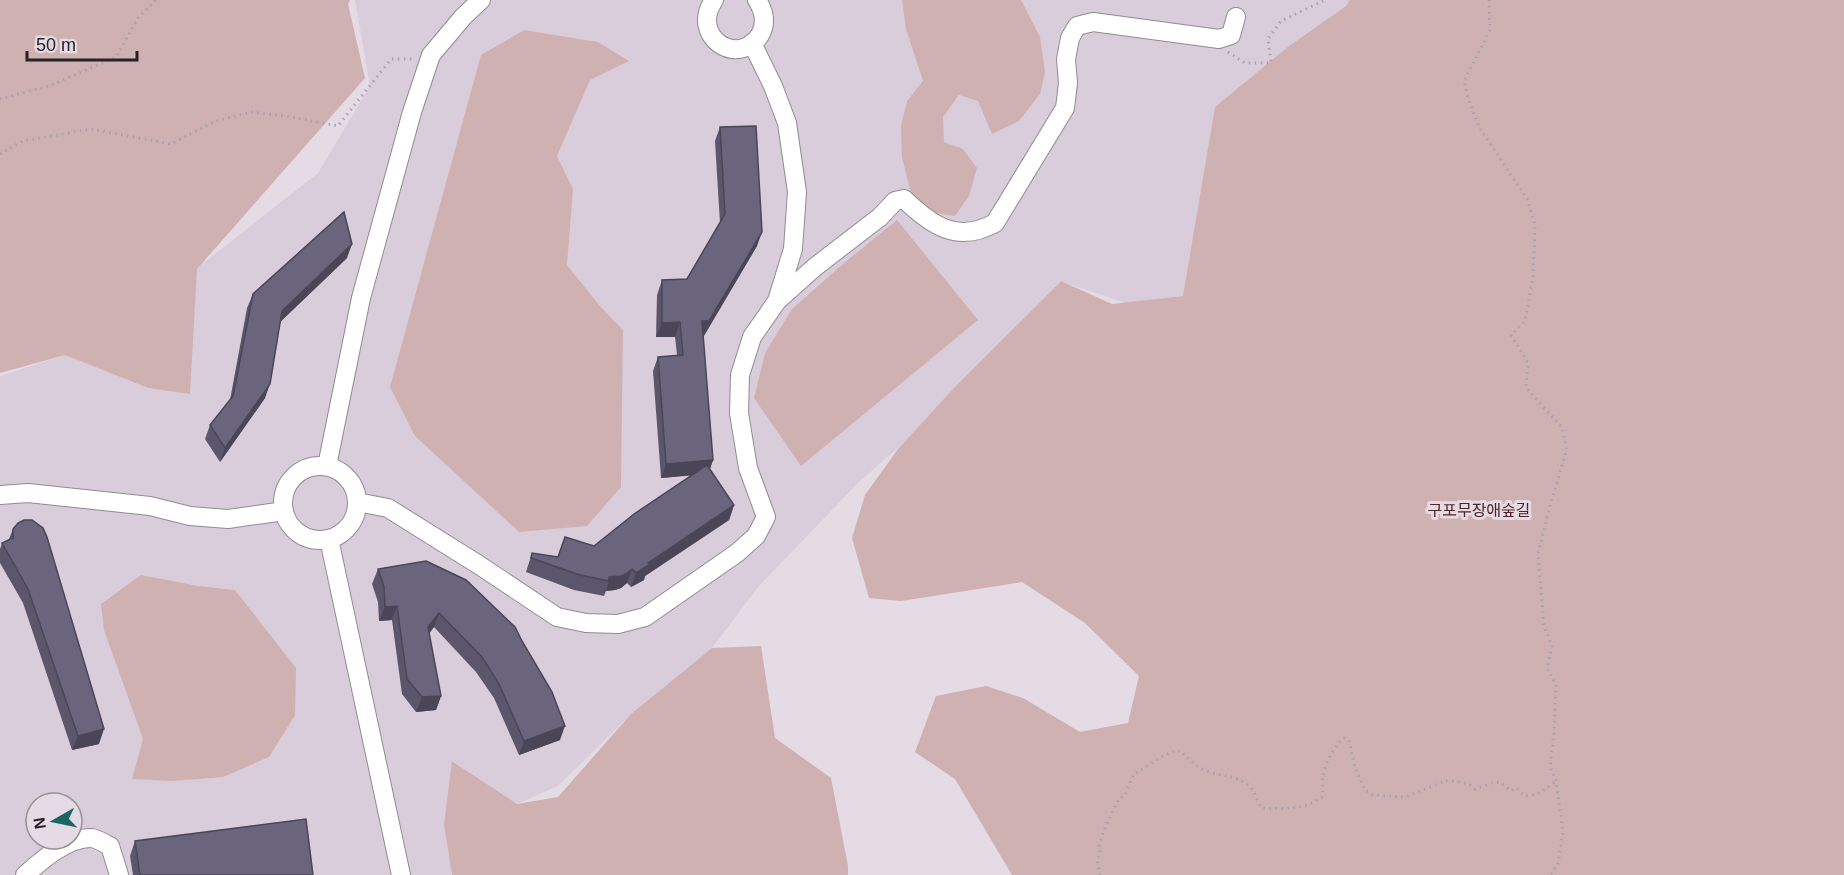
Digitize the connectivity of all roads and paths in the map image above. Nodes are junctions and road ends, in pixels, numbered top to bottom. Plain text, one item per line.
1 (156, 0) edge
2 (481, 0) edge
3 (714, 0) edge
4 (757, 0) edge
5 (1325, 0) edge
6 (1489, 0) edge
7 (1236, 17) dead end
8 (1231, 35) junction
9 (752, 43) junction
10 (429, 60) junction
11 (0, 99) edge
12 (0, 154) edge
13 (777, 301) junction
14 (327, 466) junction
15 (0, 495) edge
16 (357, 502) junction
17 (284, 511) junction
18 (328, 539) junction
19 (1556, 781) junction
20 (25, 875) edge
21 (119, 875) edge
22 (402, 875) edge
23 (1100, 875) edge
24 (1550, 875) edge

1 - 11 path
2 - 10 street
3 - 9 street
4 - 9 street
5 - 8 path
6 - 19 path
7 - 8 street
8 - 13 street
9 - 13 street
10 - 12 path
10 - 14 street
13 - 16 street
14 - 16 street
14 - 17 street
15 - 17 street
16 - 18 street
17 - 18 street
18 - 22 street
19 - 23 path
19 - 24 path
20 - 21 street

